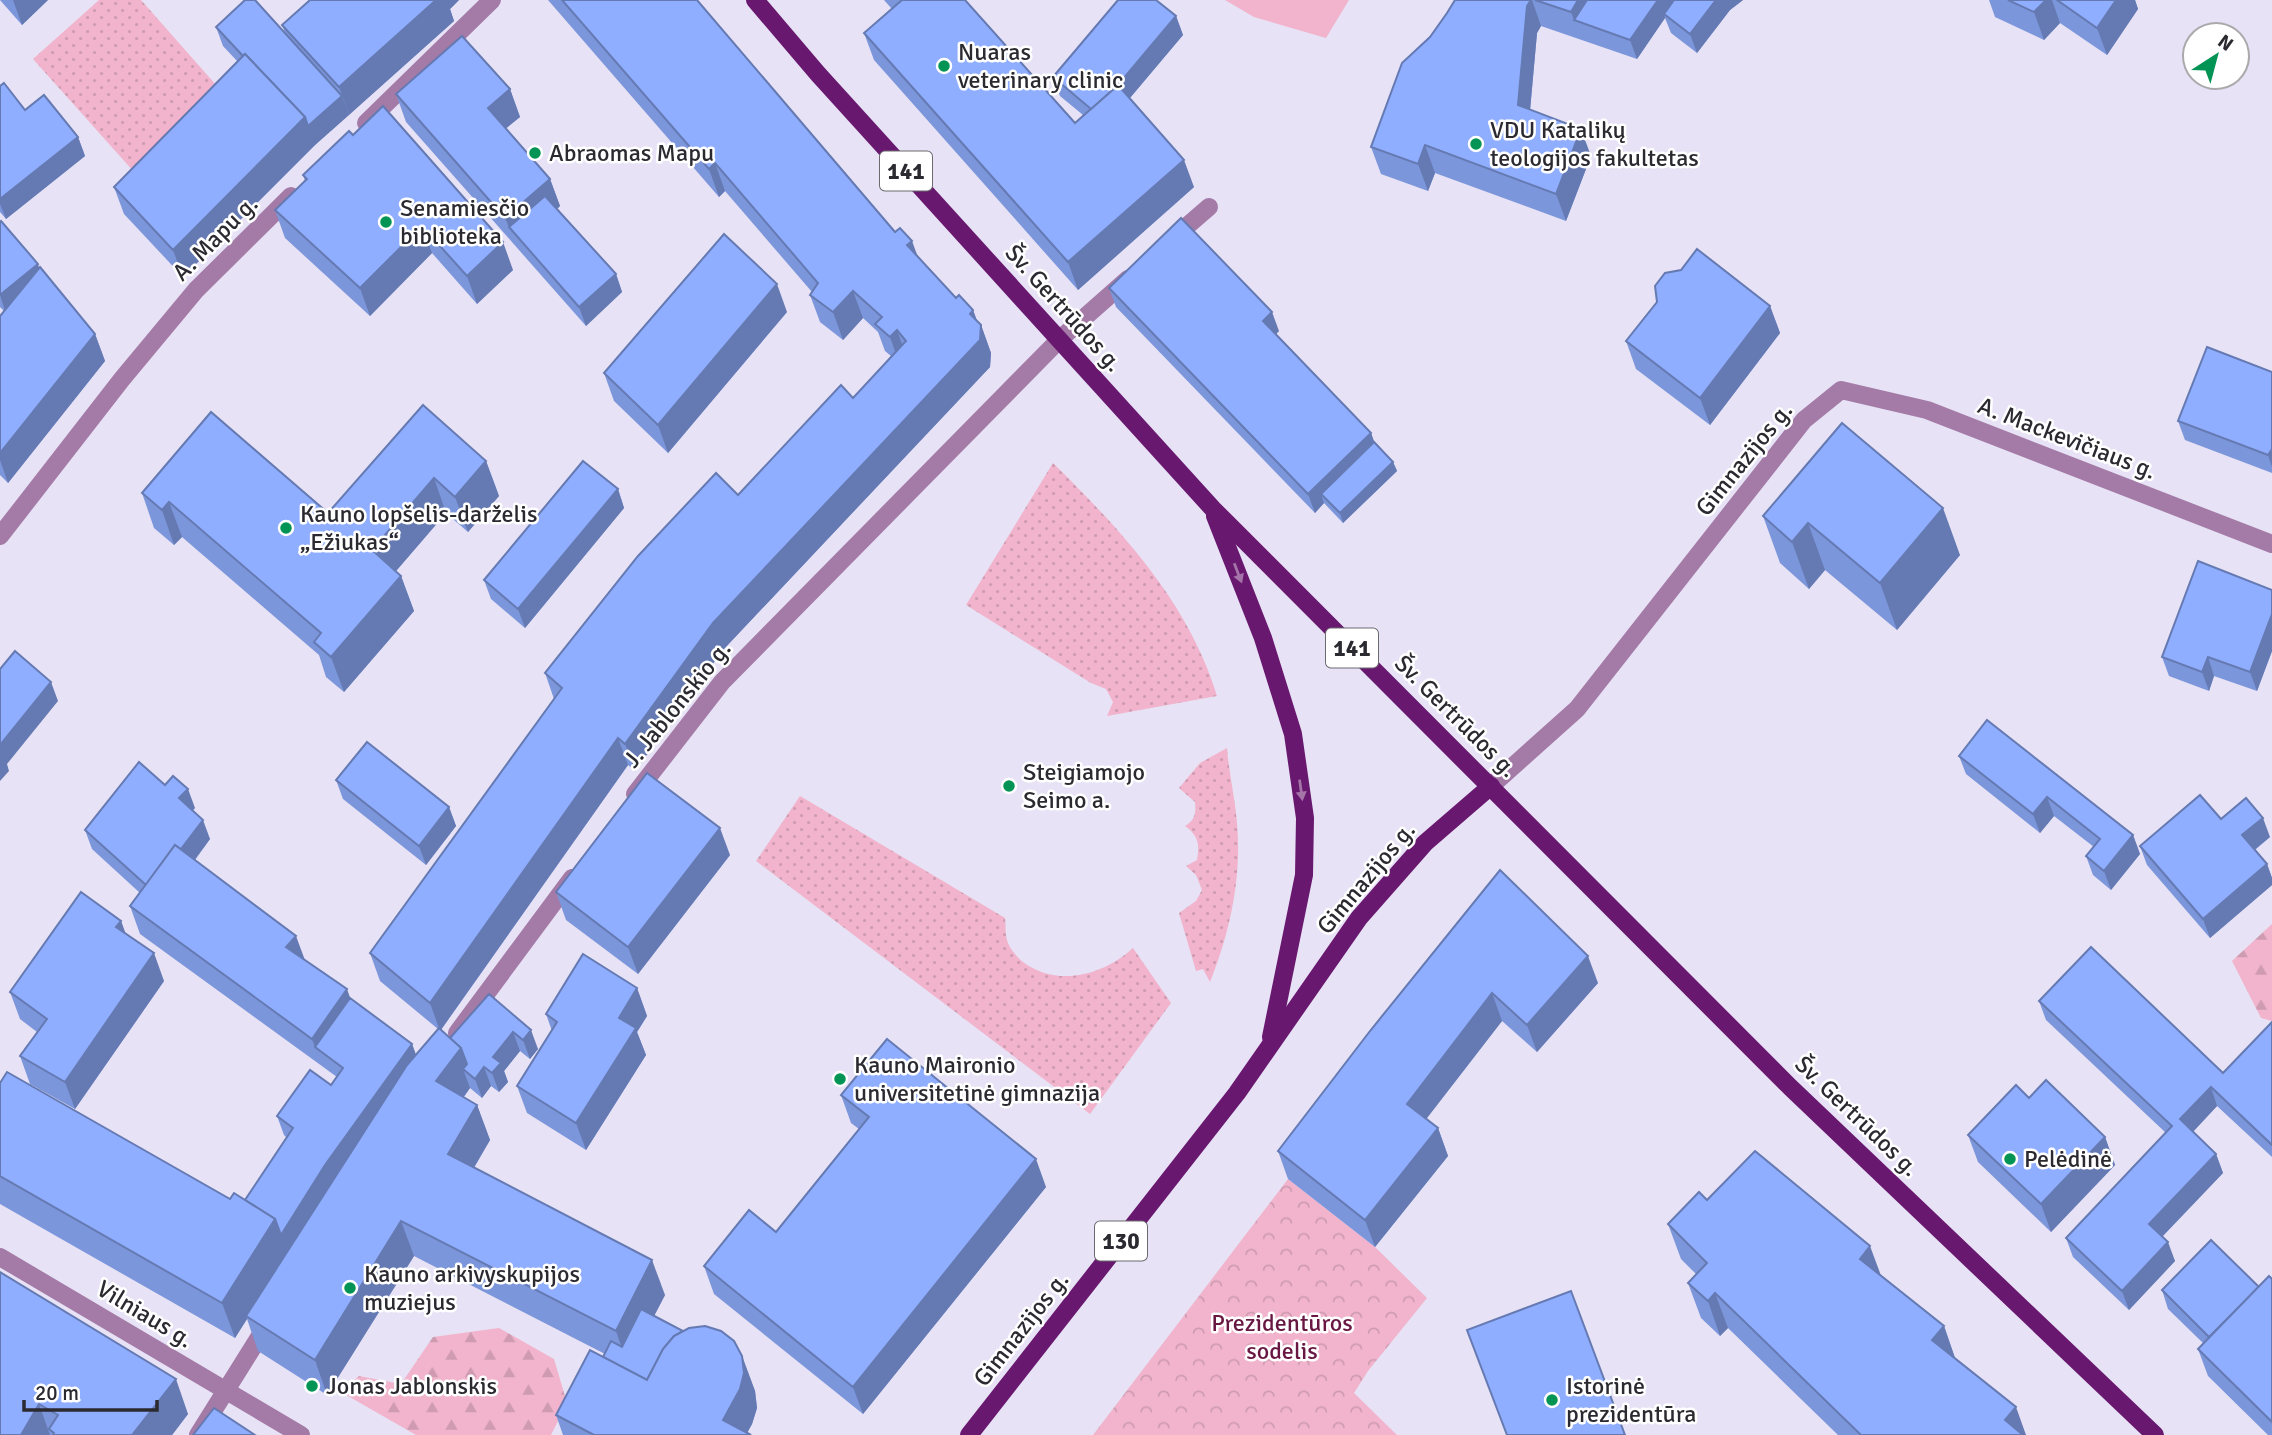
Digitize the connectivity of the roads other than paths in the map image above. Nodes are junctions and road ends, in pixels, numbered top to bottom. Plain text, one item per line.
1 (492, 0) edge
2 (755, 0) edge
3 (356, 132) edge
4 (300, 188) edge
5 (1209, 207) dead end
6 (1162, 248) edge
7 (1142, 266) edge
8 (1060, 339) junction
9 (1841, 390) joint
10 (1213, 509) junction
11 (0, 536) edge
12 (2272, 544) edge
13 (1491, 786) junction
14 (626, 806) edge
15 (586, 860) edge
16 (1270, 1045) junction
17 (447, 1046) edge
18 (0, 1257) edge
19 (279, 1304) edge
20 (226, 1391) junction
21 (198, 1435) edge
22 (301, 1435) edge
23 (969, 1435) edge
24 (2155, 1435) edge

1 - 3 street
2 - 8 main road, Šv. Gertrūdos g. / 141
4 - 11 street, A. Mapu g.
5 - 6 street
7 - 8 street, J. Jablonskio g.
8 - 10 main road, Šv. Gertrūdos g. / 141
8 - 14 street, J. Jablonskio g.
9 - 12 street, A. Mackevičiaus g.
9 - 13 street, Gimnazijos g.
10 - 13 main road, Šv. Gertrūdos g. / 141
10 -> 16 main road
13 - 16 main road, Gimnazijos g. / 130
13 - 24 main road, Šv. Gertrūdos g. / 141
15 - 17 street
16 - 23 main road, Gimnazijos g. / 130
18 - 20 street, Vilniaus g.
19 - 20 street
20 - 21 street
20 - 22 street, Vilniaus g.

